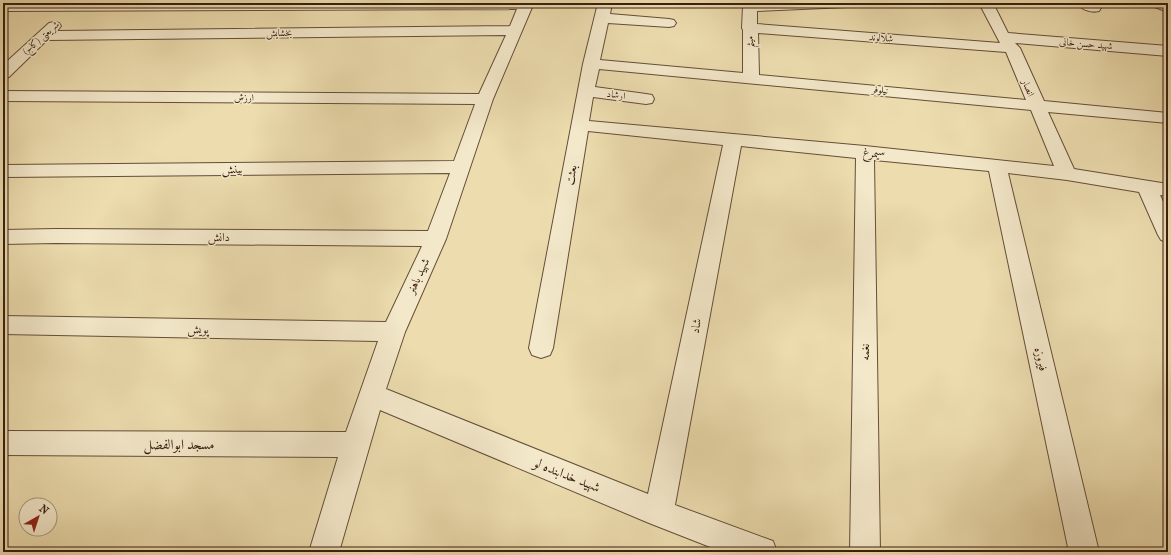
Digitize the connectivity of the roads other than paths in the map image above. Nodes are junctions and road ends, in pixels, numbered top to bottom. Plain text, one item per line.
1 (847, 3) edge
2 (986, 3) edge
3 (1157, 3) edge
4 (79, 4) edge
5 (526, 4) edge
6 (768, 5) edge
7 (3, 7) edge
8 (1168, 8) edge
9 (604, 10) edge
10 (669, 23) dead end
11 (749, 28) junction
12 (516, 30) junction
13 (43, 36) junction
14 (1007, 43) junction
15 (9, 50) dead end
16 (28, 50) junction
17 (1168, 51) edge
18 (591, 64) junction
19 (3, 74) edge
20 (751, 78) junction
21 (586, 91) junction
22 (3, 96) edge
23 (485, 99) junction
24 (646, 99) dead end
25 (1036, 105) junction
26 (1168, 118) edge
27 (580, 125) junction
28 (733, 140) junction
29 (865, 152) junction
30 (997, 166) junction
31 (461, 167) junction
32 (3, 171) edge
33 (1067, 174) junction
34 (1146, 186) junction
35 (1168, 190) edge
36 (1168, 235) edge
37 (3, 237) edge
38 (436, 239) junction
39 (3, 326) edge
40 (393, 332) junction
41 (541, 348) dead end
42 (372, 395) junction
43 (3, 443) edge
44 (355, 445) junction
45 (659, 513) junction
46 (324, 552) edge
47 (762, 552) edge
48 (865, 552) edge
49 (1084, 552) edge

1 - 6 street
2 - 14 street, انصار
3 - 8 street
4 - 5 street
4 - 7 street
4 - 13 street, شریعتی (کاج)
5 - 12 street, شهید باهنر
6 - 11 street, میثم
9 - 10 street
9 - 18 street, بعثت
11 - 14 street, شلالوند
11 - 20 street, میثم
12 - 13 street, بخشایش
12 - 23 street, شهید باهنر
13 - 16 street, شریعتی (کاج)
14 - 17 street, شهید حسن خانی
14 - 25 street, انصار
15 - 16 street
16 - 19 street, شریعتی (کاج)
18 - 20 street, نیلوفر
18 - 21 street, بعثت
20 - 25 street, نیلوفر
21 - 24 street, ارشاد
21 - 27 street, بعثت
22 - 23 street, ارزش
23 - 31 street, شهید باهنر
25 - 26 street, نیلوفر
25 - 33 street, انصار
27 - 28 street, سیمرغ
27 - 41 street, بعثت
28 - 29 street, سیمرغ
28 - 45 street, شاد
29 - 30 street, سیمرغ
29 - 48 street, نغمه
30 - 33 street, سیمرغ
30 - 49 street, فیروزه
31 - 32 street, بینش
31 - 38 street, شهید باهنر
33 - 34 street, سیمرغ
34 - 35 street, سیمرغ
34 - 36 street
37 - 38 street, دانش
38 - 40 street, شهید باهنر
39 - 40 street, پویش
40 - 42 street, شهید باهنر
42 - 44 street, شهید باهنر
42 - 45 street, شهید خدابنده لو
43 - 44 street, مسجد ابوالفضل
44 - 46 street, شهید باهنر
45 - 47 street, شهید خدابنده لو

